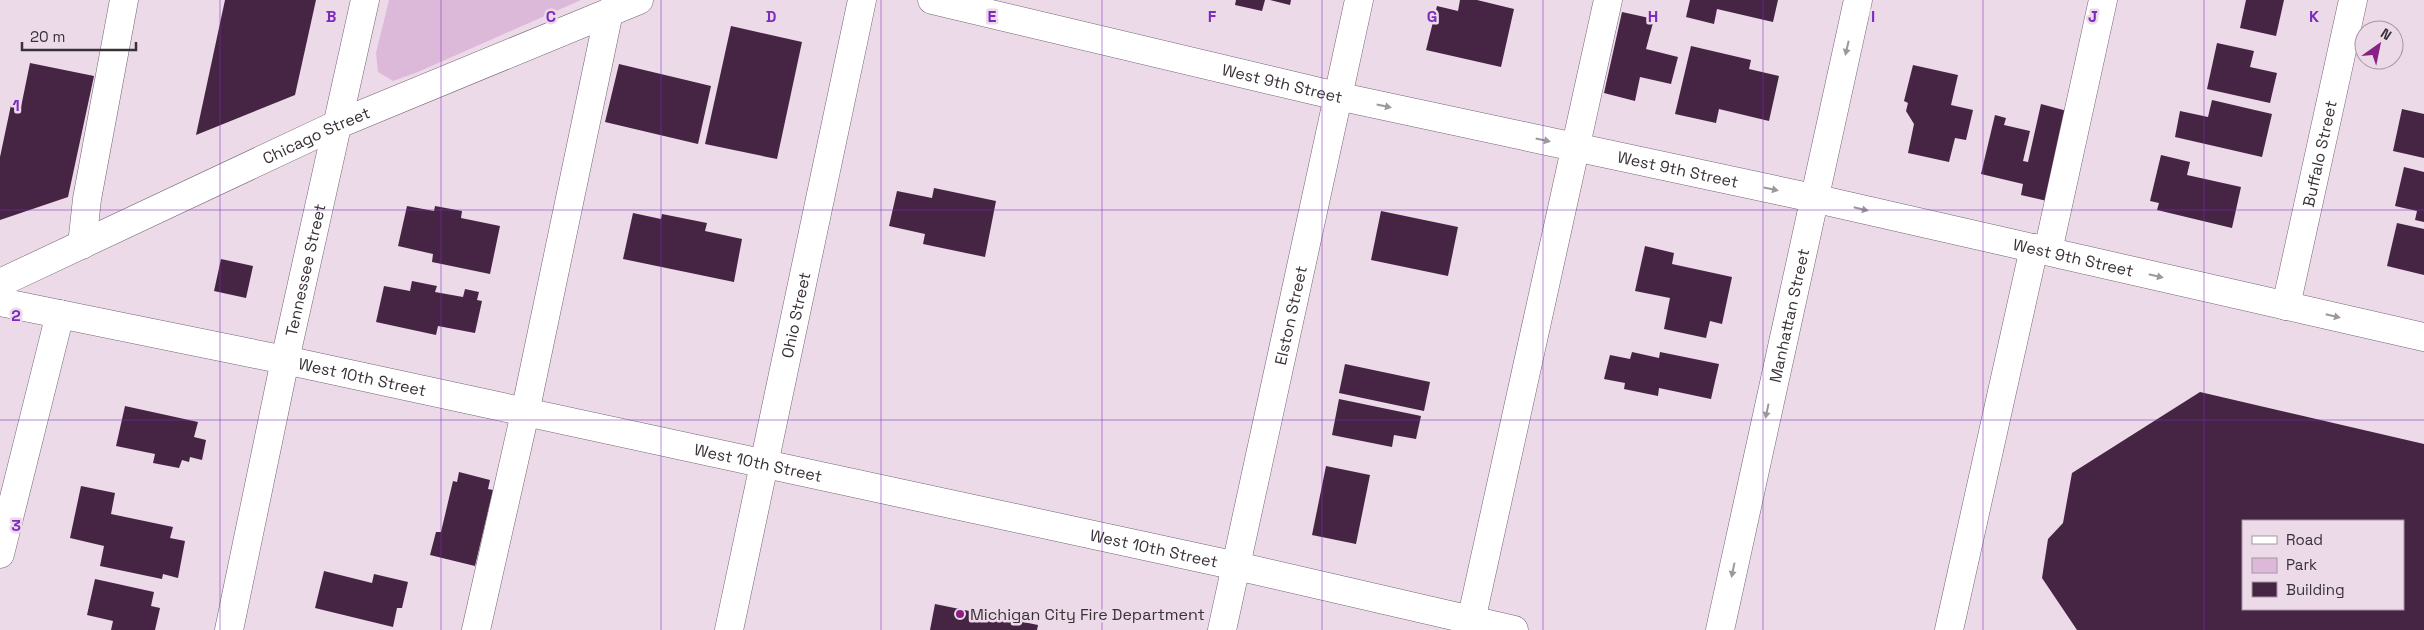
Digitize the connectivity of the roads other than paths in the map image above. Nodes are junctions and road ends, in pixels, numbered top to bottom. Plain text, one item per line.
1 (124, 0) edge
2 (365, 0) edge
3 (638, 0) edge
4 (862, 0) edge
5 (932, 0) edge
6 (1359, 0) edge
7 (1608, 0) edge
8 (1858, 0) edge
9 (2103, 0) edge
10 (2353, 0) edge
11 (609, 12) junction
12 (1337, 96) junction
13 (336, 125) junction
14 (1575, 147) junction
15 (1813, 198) junction
16 (82, 245) junction
17 (2041, 250) junction
18 (0, 283) edge
19 (0, 302) edge
20 (2286, 306) junction
21 (60, 314) junction
22 (2424, 337) edge
23 (285, 360) junction
24 (525, 413) junction
25 (765, 466) junction
26 (0, 554) edge
27 (1237, 566) junction
28 (1470, 625) edge
29 (229, 630) edge
30 (476, 630) edge
31 (730, 630) edge
32 (1222, 630) edge
33 (1514, 630) edge
34 (1720, 630) edge
35 (1949, 630) edge

1 - 16 street
2 - 13 street, Tennessee Street
3 - 11 street, Chicago Street
4 - 25 street, Ohio Street
5 - 12 street, West 9th Street
6 - 12 street, Elston Street
7 - 14 street
8 -> 15 street, Manhattan Street
9 - 17 street
10 - 20 street, Buffalo Street
11 - 13 street, Chicago Street
11 - 24 street
12 -> 14 street, West 9th Street
12 - 27 street, Elston Street
13 - 16 street, Chicago Street
13 - 23 street, Tennessee Street
14 -> 15 street, West 9th Street
14 - 28 street
15 -> 17 street, West 9th Street
15 -> 34 street, Manhattan Street
16 - 18 street, Chicago Street
17 -> 20 street, West 9th Street
17 - 35 street
19 - 21 street, West 10th Street
20 -> 22 street, West 9th Street
21 - 23 street, West 10th Street
21 - 26 street
23 - 24 street, West 10th Street
23 - 29 street, Tennessee Street
24 - 25 street, West 10th Street
24 - 30 street
25 - 27 street, West 10th Street
25 - 31 street, Ohio Street
27 - 28 street, West 10th Street
27 - 32 street, Elston Street
28 - 33 street, West 10th Street

